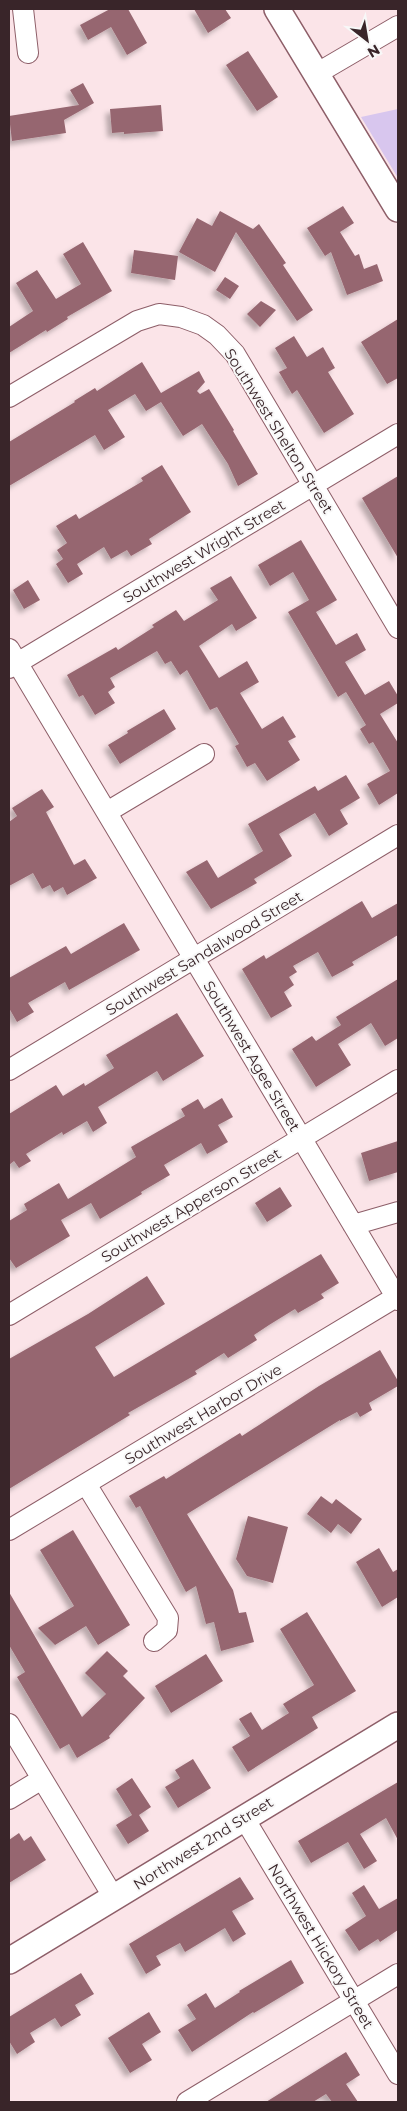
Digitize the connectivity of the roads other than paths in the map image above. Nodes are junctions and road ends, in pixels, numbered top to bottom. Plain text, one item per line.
1 (23, 9) edge
2 (277, 9) edge
3 (398, 26) edge
4 (28, 53) dead end
5 (316, 74) junction
6 (398, 209) edge
7 (9, 397) edge
8 (398, 434) edge
9 (313, 485) junction
10 (398, 628) edge
11 (12, 660) edge
12 (204, 754) dead end
13 (107, 812) junction
14 (398, 835) edge
15 (194, 958) junction
16 (9, 1070) edge
17 (398, 1080) edge
18 (302, 1138) junction
19 (398, 1212) edge
20 (353, 1225) junction
21 (397, 1299) edge
22 (9, 1314) edge
23 (86, 1484) junction
24 (9, 1530) edge
25 (154, 1641) dead end
26 (9, 1724) edge
27 (398, 1725) edge
28 (42, 1779) junction
29 (9, 1799) edge
30 (244, 1818) junction
31 (114, 1898) junction
32 (9, 1961) edge
33 (398, 1974) edge
34 (354, 2001) junction
35 (398, 2074) edge
36 (187, 2102) edge

1 - 4 street
2 - 5 main road
3 - 5 street
5 - 6 main road
7 - 9 street, Southwest Shelton Street
8 - 9 street, Southwest Wright Street
9 - 10 street, Southwest Shelton Street
9 - 11 street, Southwest Wright Street
11 - 13 street, Southwest Agee Street
12 - 13 street
13 - 15 street, Southwest Agee Street
14 - 15 street, Southwest Sandalwood Street
15 - 16 street, Southwest Sandalwood Street
15 - 18 street, Southwest Agee Street
17 - 18 street, Southwest Apperson Street
18 - 20 street, Southwest Agee Street
18 - 22 street, Southwest Apperson Street
19 - 20 street
20 - 21 street, Southwest Agee Street
21 - 23 street, Southwest Harbor Drive
23 - 24 street, Southwest Harbor Drive
23 - 25 street
26 - 28 street
27 - 30 main road, Northwest 2nd Street
28 - 29 street
28 - 31 street
30 - 31 main road, Northwest 2nd Street
30 - 34 street, Northwest Hickory Street
31 - 32 main road, Northwest 2nd Street
33 - 34 street
34 - 35 street, Northwest Hickory Street
34 - 36 street

